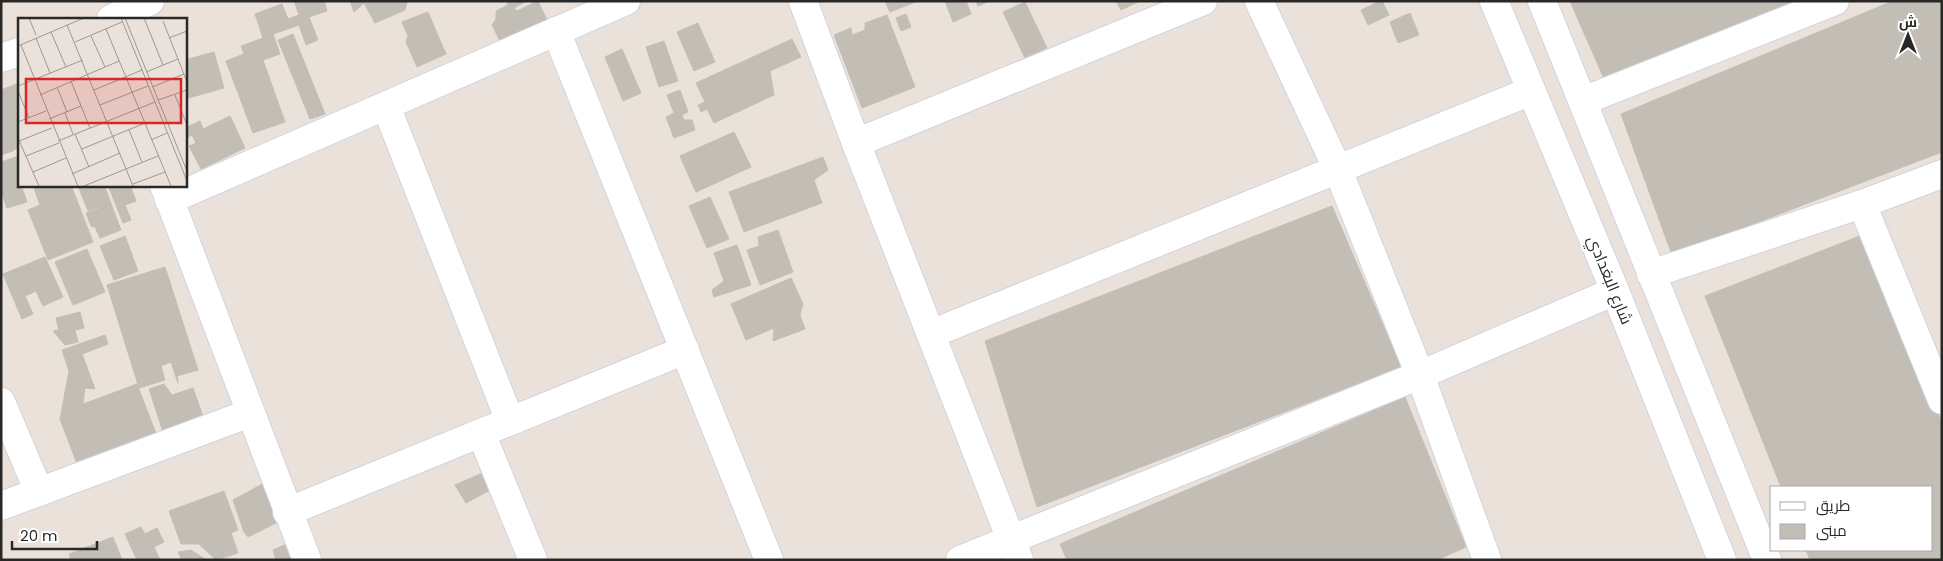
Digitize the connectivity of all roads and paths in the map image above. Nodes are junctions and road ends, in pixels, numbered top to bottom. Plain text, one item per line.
1 (97, 1) edge
2 (150, 1) edge
3 (626, 1) edge
4 (803, 1) edge
5 (1203, 1) edge
6 (1258, 1) edge
7 (1494, 1) edge
8 (1542, 1) edge
9 (1835, 1) edge
10 (104, 18) edge
11 (113, 18) edge
12 (556, 32) junction
13 (18, 52) edge
14 (1, 58) edge
15 (1531, 91) junction
16 (1583, 101) junction
17 (386, 106) junction
18 (856, 143) junction
19 (1338, 170) junction
20 (1942, 174) edge
21 (186, 185) edge
22 (184, 186) edge
23 (166, 193) edge
24 (1862, 204) junction
25 (1651, 274) junction
26 (1615, 291) junction
27 (931, 334) junction
28 (685, 350) junction
29 (1420, 376) junction
30 (1942, 400) edge
31 (1, 402) edge
32 (250, 413) junction
33 (510, 422) junction
34 (481, 433) junction
35 (38, 492) junction
36 (1, 506) edge
37 (288, 512) junction
38 (1015, 550) edge
39 (1484, 559) edge
40 (306, 560) edge
41 (533, 560) edge
42 (769, 560) edge
43 (960, 560) edge
44 (1722, 560) edge
45 (1768, 560) edge

1 - 10 street
2 - 11 street
3 - 12 street
4 - 18 street
5 - 18 street
6 - 19 street
7 - 15 street, شارع البغدادي
8 - 16 street
9 - 16 street
12 - 17 street
12 - 28 street
13 - 14 street
15 - 19 street
15 - 26 street, شارع البغدادي
16 - 25 street
17 - 21 street
17 - 33 street
18 - 27 street
19 - 27 street
19 - 29 street
20 - 24 street
22 - 23 street
23 - 32 street
24 - 25 street
24 - 30 street
25 - 45 street
26 - 29 street
26 - 44 street, شارع البغدادي
27 - 38 street
28 - 33 street
28 - 42 street
29 - 38 street
29 - 39 street
31 - 35 street
32 - 35 street
32 - 37 street
33 - 34 street
34 - 37 street
34 - 41 street
35 - 36 street
37 - 40 street
38 - 43 street

